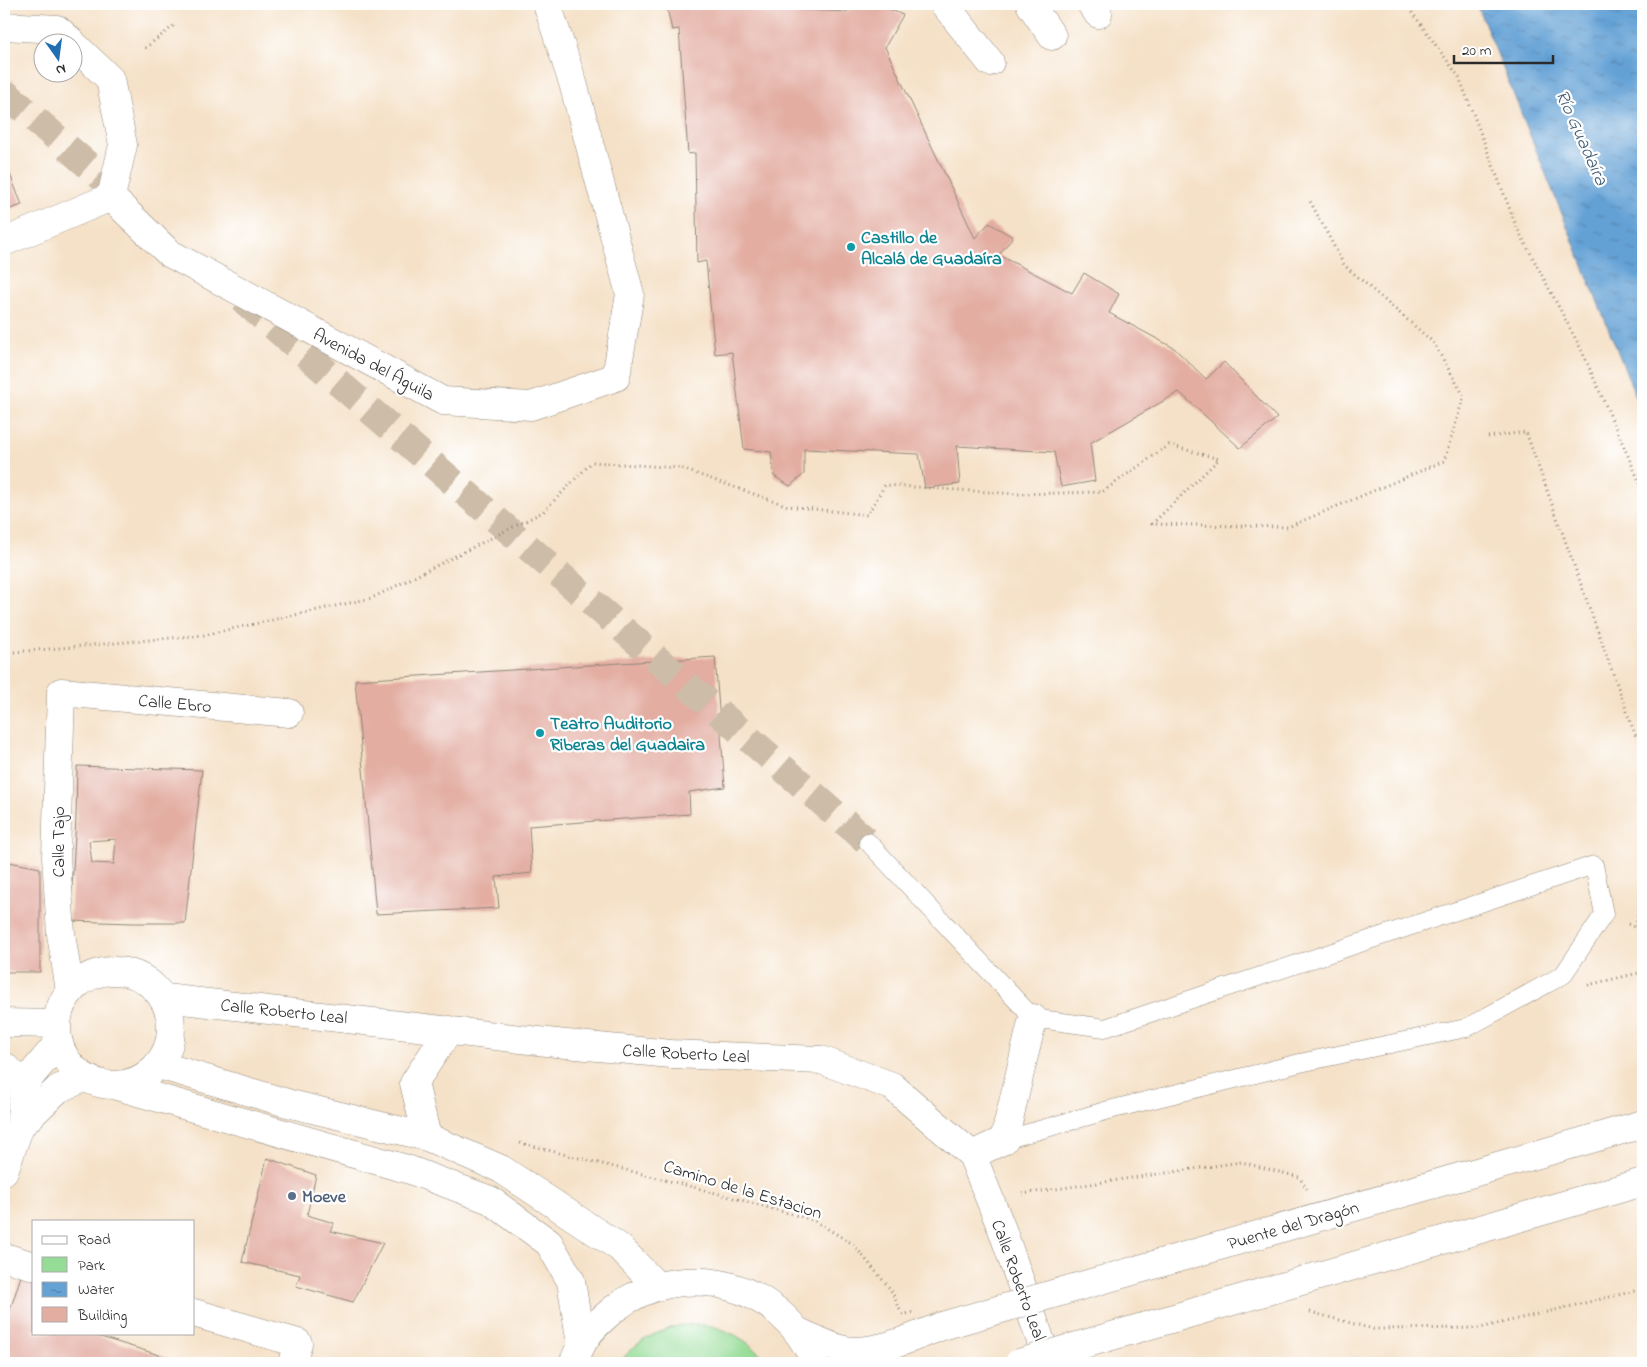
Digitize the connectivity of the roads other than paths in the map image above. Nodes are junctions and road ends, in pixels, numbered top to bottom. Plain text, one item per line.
1 (547, 4) edge
2 (944, 4) edge
3 (1030, 4) edge
4 (4, 26) edge
5 (60, 32) edge
6 (1052, 36) dead end
7 (82, 52) edge
8 (990, 62) dead end
9 (111, 197) junction
10 (4, 242) edge
11 (61, 692) joint
12 (289, 714) dead end
13 (868, 842) tunnel mouth
14 (70, 991) junction
15 (165, 998) junction
16 (1033, 1018) junction
17 (4, 1023) edge
18 (449, 1030) junction
19 (57, 1033) junction
20 (159, 1065) junction
21 (4, 1066) edge
22 (84, 1078) junction
23 (24, 1084) junction
24 (117, 1086) junction
25 (1643, 1124) edge
26 (20, 1126) junction
27 (427, 1137) junction
28 (1004, 1140) junction
29 (972, 1155) junction
30 (4, 1170) edge
31 (1643, 1182) edge
32 (4, 1257) edge
33 (32, 1265) edge
34 (657, 1286) junction
35 (195, 1313) edge
36 (797, 1331) junction
37 (1044, 1350) dead end
38 (577, 1354) edge
39 (292, 1363) edge
40 (815, 1363) edge
41 (1019, 1363) edge

1 - 9 street, Avenida del Águila
2 - 8 street
3 - 6 street
4 - 5 street
7 - 9 street
9 - 10 street
11 - 12 street, Calle Ebro
11 - 14 street, Calle Tajo
13 - 16 lane
14 - 15 street
14 - 19 street
15 - 18 street, Calle Roberto Leal
15 - 20 street
16 - 28 street
16 - 28 lane
17 - 19 street
18 - 27 street
18 - 29 street, Calle Roberto Leal
19 - 22 street
19 - 23 street
20 - 24 street
20 - 27 street
21 - 23 street
22 - 24 street
22 - 26 street
23 - 26 street
24 - 38 street
25 - 36 street, Puente del Dragón, bridge
26 - 30 street
27 - 34 street
28 - 29 street
29 - 37 street, Calle Roberto Leal
31 - 41 street, bridge
32 - 33 street
34 - 36 street
34 - 38 street
35 - 39 street
36 - 40 street

